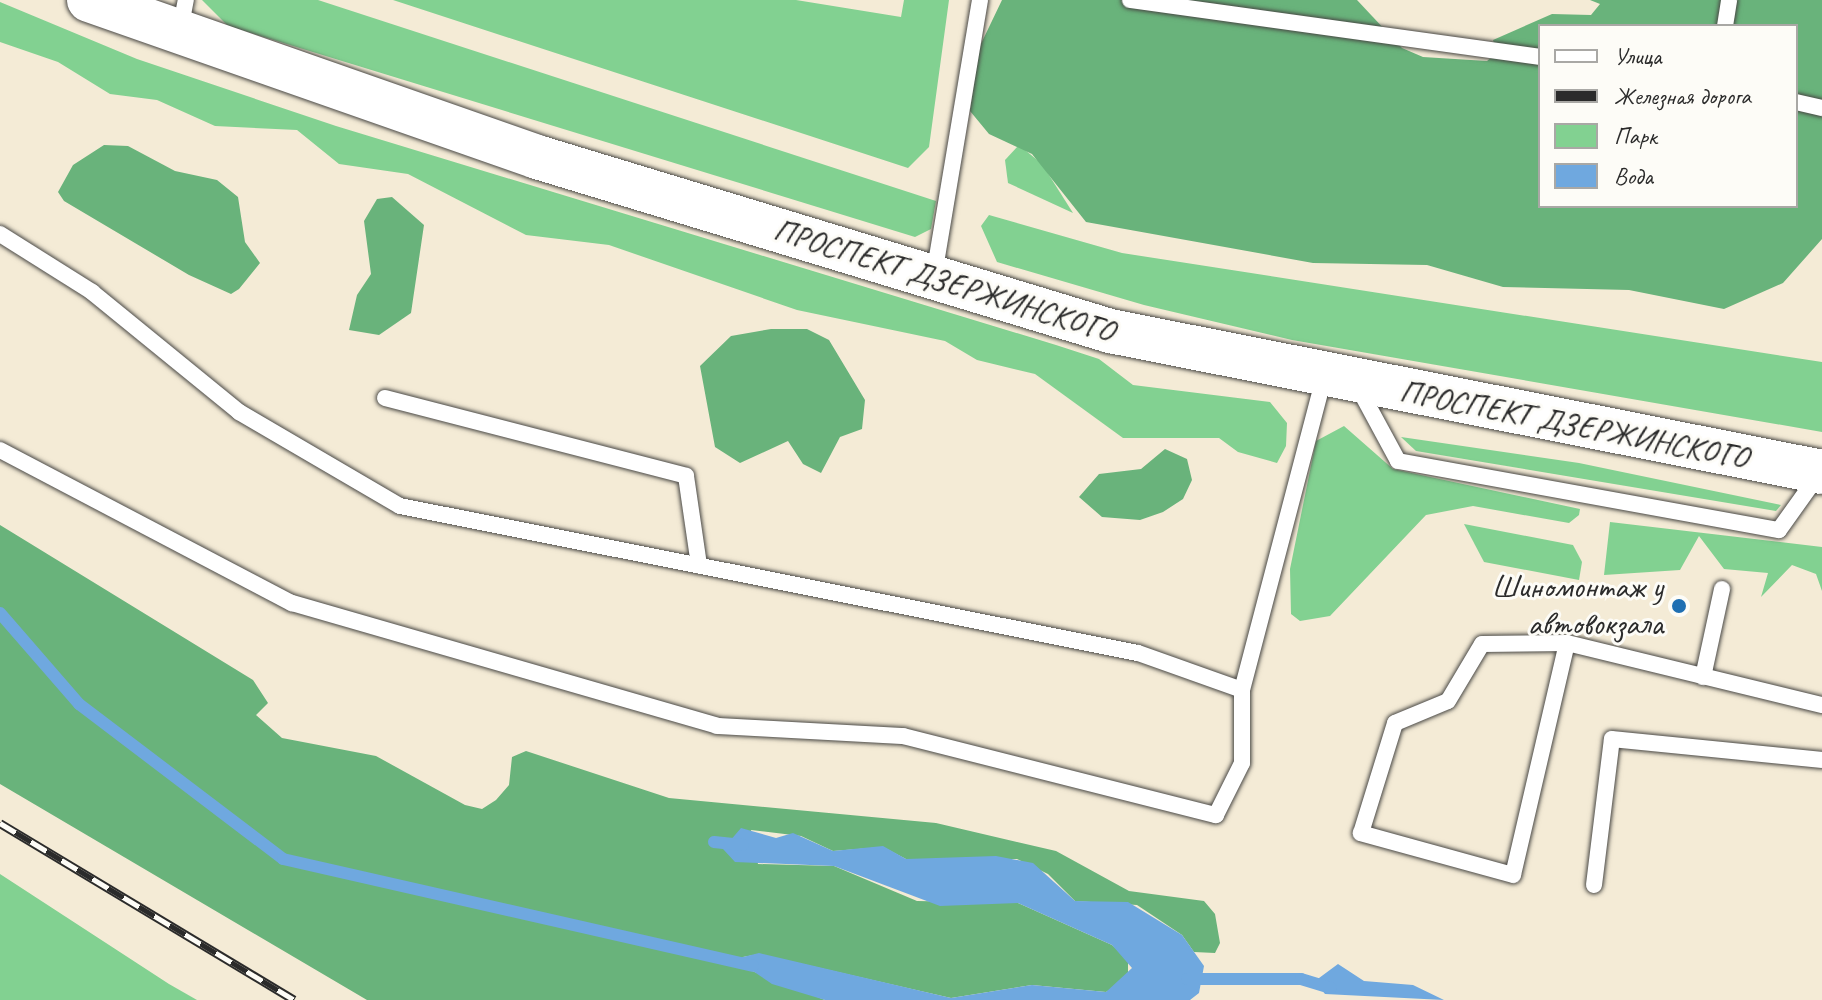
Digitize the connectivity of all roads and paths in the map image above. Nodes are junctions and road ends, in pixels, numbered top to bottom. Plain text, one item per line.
1 (89, 0) edge
2 (980, 0) edge
3 (1130, 0) edge
4 (1729, 0) edge
5 (183, 18) edge
6 (1725, 24) edge
7 (1538, 57) edge
8 (1798, 102) edge
9 (1822, 108) edge
10 (0, 234) edge
11 (933, 281) junction
12 (1339, 380) junction
13 (385, 398) dead end
14 (0, 450) edge
15 (1821, 472) edge
16 (699, 565) junction
17 (1722, 589) dead end
18 (1567, 643) junction
19 (1703, 677) junction
20 (1242, 690) junction
21 (1822, 705) edge
22 (1822, 760) edge
23 (1594, 885) dead end

1 - 5 main road, ПРОСПЕКТ ДЗЕРЖИНСКОГО
2 - 11 lane
3 - 7 lane
4 - 6 lane
5 - 11 main road, ПРОСПЕКТ ДЗЕРЖИНСКОГО
8 - 9 lane
10 - 16 lane
11 - 12 main road, ПРОСПЕКТ ДЗЕРЖИНСКОГО
12 - 15 main road, ПРОСПЕКТ ДЗЕРЖИНСКОГО
12 - 15 lane
12 - 20 lane
13 - 16 lane
14 - 20 lane
16 - 20 lane
17 - 19 lane
18 - 18 lane
18 - 19 lane
19 - 21 lane
22 - 23 lane

